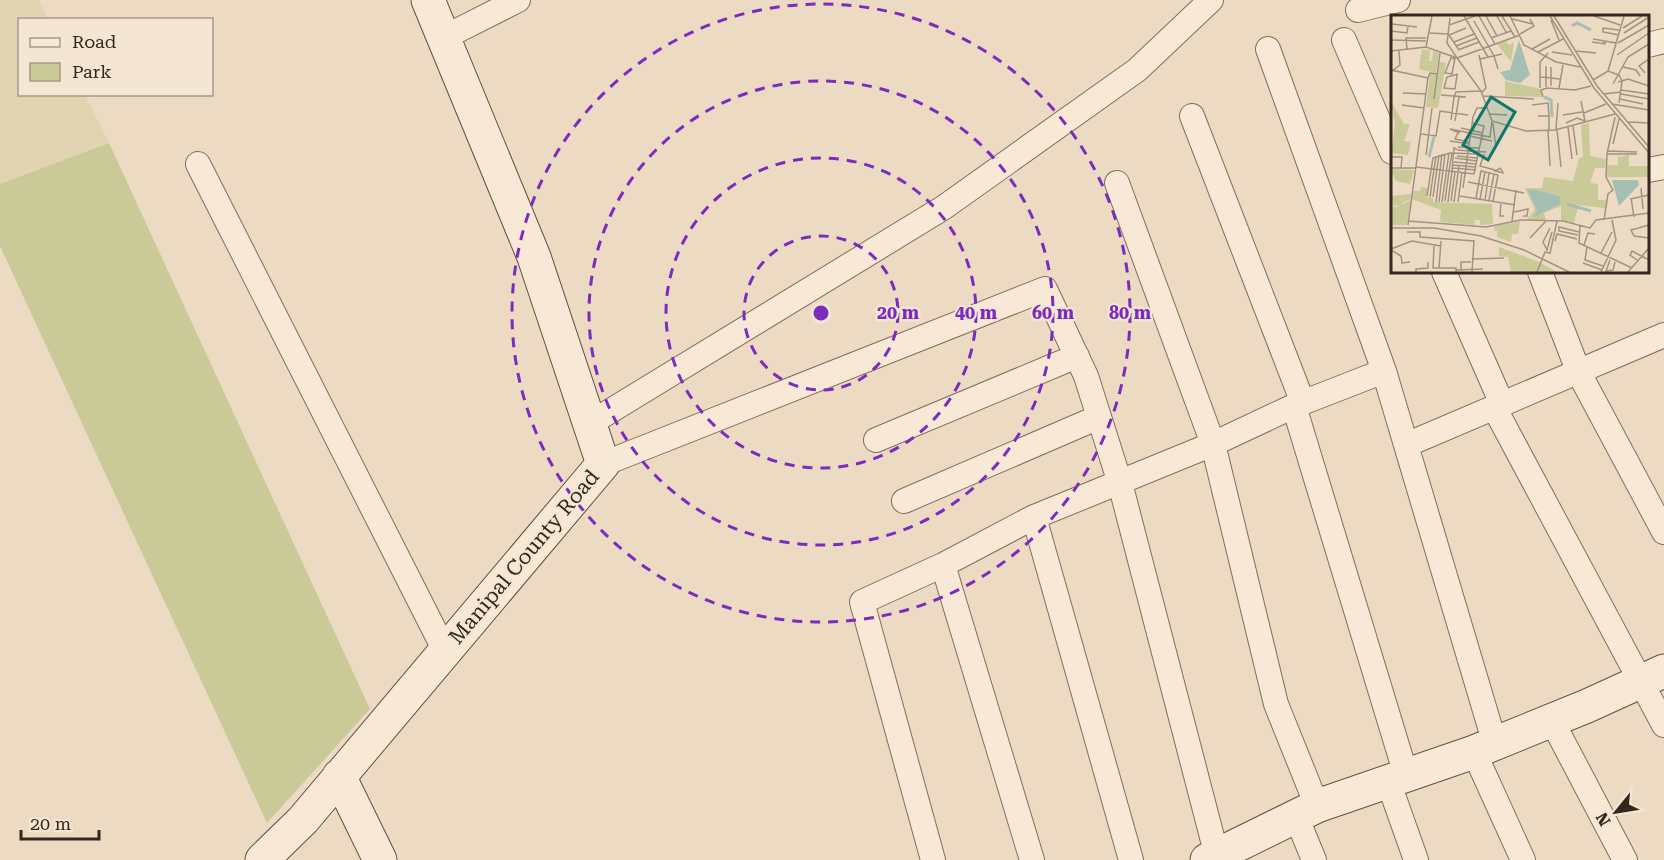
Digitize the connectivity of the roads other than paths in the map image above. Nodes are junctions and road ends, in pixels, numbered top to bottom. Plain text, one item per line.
1 (428, 0) edge
2 (518, 0) edge
3 (1211, 0) edge
4 (1398, 0) edge
5 (1358, 10) dead end
6 (443, 38) junction
7 (1344, 40) dead end
8 (1664, 41) edge
9 (1649, 45) edge
10 (1268, 49) dead end
11 (1192, 116) dead end
12 (1391, 150) edge
13 (198, 164) dead end
14 (1664, 167) edge
15 (1649, 170) edge
16 (1117, 183) dead end
17 (1444, 273) edge
18 (1540, 273) edge
19 (1664, 335) edge
20 (1077, 356) junction
21 (1384, 371) junction
22 (1579, 373) junction
23 (1298, 405) junction
24 (1498, 405) junction
25 (1099, 417) junction
26 (589, 424) junction
27 (876, 440) dead end
28 (1213, 444) junction
29 (1406, 445) junction
30 (603, 464) junction
31 (1120, 483) junction
32 (904, 501) dead end
33 (1034, 517) junction
34 (1664, 532) edge
35 (943, 565) junction
36 (445, 651) junction
37 (1652, 676) edge
38 (1552, 720) junction
39 (1664, 724) edge
40 (1485, 748) junction
41 (339, 776) junction
42 (1397, 778) junction
43 (1307, 811) junction
44 (1214, 859) edge
45 (262, 860) edge
46 (380, 860) edge
47 (933, 860) edge
48 (1032, 860) edge
49 (1131, 860) edge
50 (1314, 860) edge
51 (1416, 860) edge
52 (1523, 860) edge
53 (1625, 860) edge

1 - 6 main road, Manipal County Road
2 - 6 street
3 - 26 street
4 - 5 street
6 - 26 main road, Manipal County Road
7 - 12 street
8 - 9 street
10 - 21 street
11 - 23 street
13 - 36 street
14 - 15 street
16 - 28 street
17 - 24 street
18 - 22 street
19 - 22 street
20 - 25 street
20 - 27 street
20 - 30 street
21 - 23 street
21 - 29 street
22 - 24 street
22 - 34 street
23 - 28 street
23 - 42 street
24 - 29 street
24 - 37 street
25 - 31 street
25 - 32 street
26 - 30 main road, Manipal County Road
28 - 31 street
28 - 43 street
29 - 40 street
30 - 36 main road, Manipal County Road
31 - 33 street
31 - 44 street
33 - 35 street
33 - 49 street
35 - 47 street
35 - 48 street
36 - 41 main road, Manipal County Road
37 - 38 main road
37 - 39 street
38 - 40 main road
38 - 53 street
40 - 42 main road
40 - 52 street
41 - 45 main road, Manipal County Road
41 - 46 main road
42 - 43 main road
42 - 51 street
43 - 44 main road
43 - 50 street

